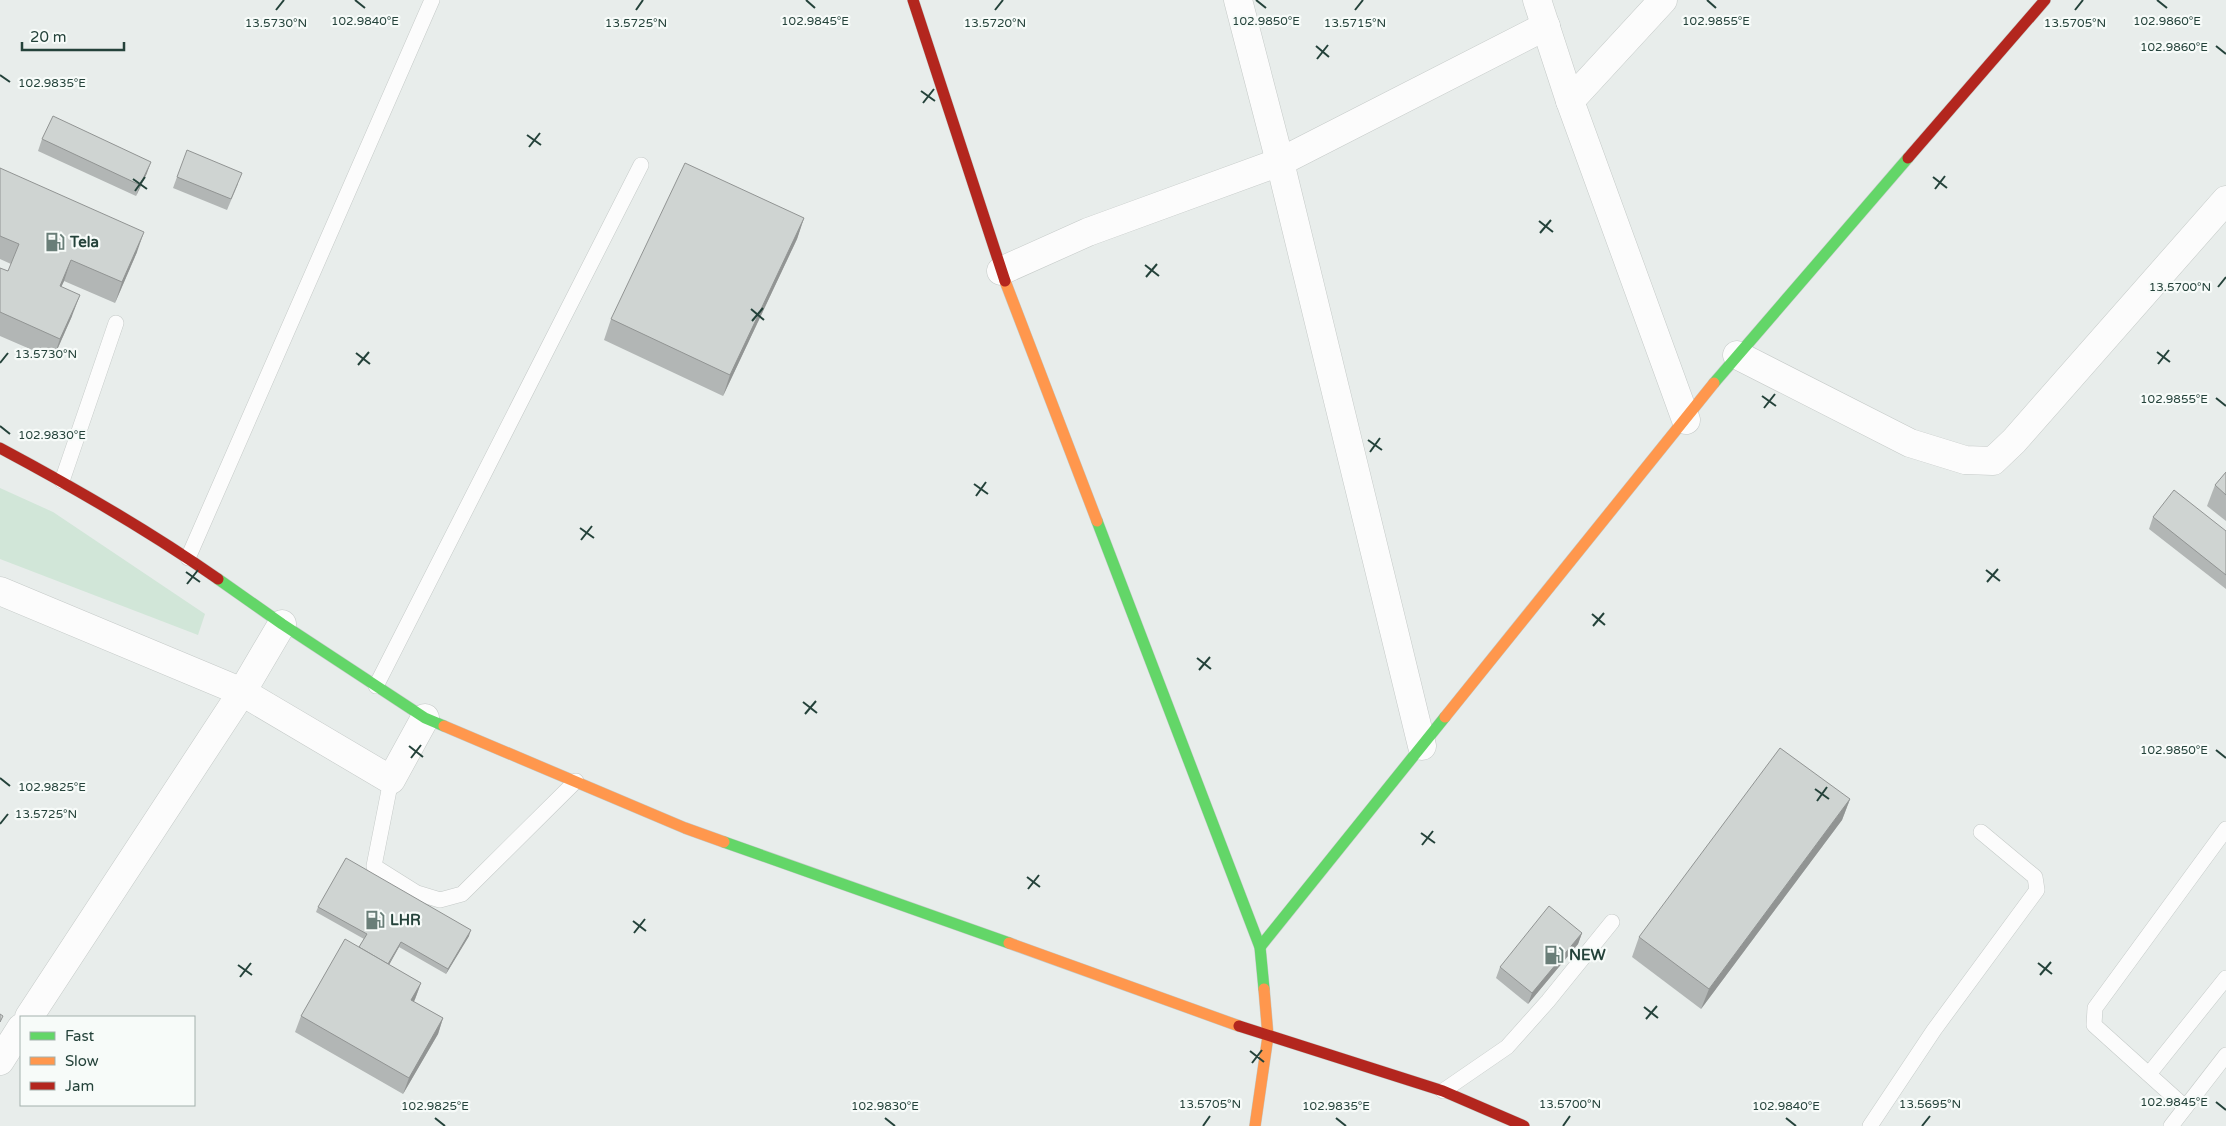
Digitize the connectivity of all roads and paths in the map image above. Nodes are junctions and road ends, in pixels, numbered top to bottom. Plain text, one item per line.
1 (432, 0) edge
2 (913, 0) edge
3 (1238, 0) edge
4 (1537, 0) edge
5 (1663, 0) edge
6 (2045, 0) edge
7 (1546, 26) junction
8 (1570, 101) junction
9 (1280, 162) junction
10 (641, 165) dead end
11 (2226, 200) edge
12 (1001, 271) junction
13 (116, 323) dead end
14 (1737, 355) junction
15 (1686, 420) junction
16 (0, 448) edge
17 (62, 481) junction
18 (188, 558) junction
19 (0, 591) edge
20 (282, 624) junction
21 (376, 686) junction
22 (242, 692) junction
23 (425, 718) junction
24 (1422, 746) junction
25 (391, 780) junction
26 (576, 781) junction
27 (2226, 829) edge
28 (1981, 832) dead end
29 (1612, 922) dead end
30 (1260, 947) junction
31 (2226, 978) edge
32 (29, 1016) edge
33 (20, 1030) edge
34 (1268, 1036) junction
35 (2226, 1055) edge
36 (0, 1061) edge
37 (2149, 1074) junction
38 (1443, 1091) junction
39 (2185, 1107) junction
40 (1255, 1126) edge
41 (1524, 1126) edge
42 (1870, 1126) edge
43 (2170, 1126) edge

1 - 18 lane
2 - 12 street
3 - 9 street
4 - 7 street
5 - 8 street
6 - 14 street
7 - 8 street
7 - 9 street
8 - 15 street
9 - 12 street
9 - 24 street
10 - 21 lane
11 - 14 street
12 - 30 street
13 - 17 lane
14 - 15 street
15 - 24 street
16 - 17 street
17 - 18 street
18 - 20 street
19 - 22 street
20 - 21 street
20 - 22 street
21 - 23 street
22 - 25 street
22 - 32 street
23 - 25 street
23 - 26 street
24 - 30 street
25 - 26 lane
26 - 34 street
27 - 37 lane
28 - 42 lane
29 - 38 lane
30 - 34 street
31 - 37 lane
33 - 36 street
34 - 38 street
34 - 40 street
35 - 39 lane
37 - 39 lane
38 - 41 street
39 - 43 lane

